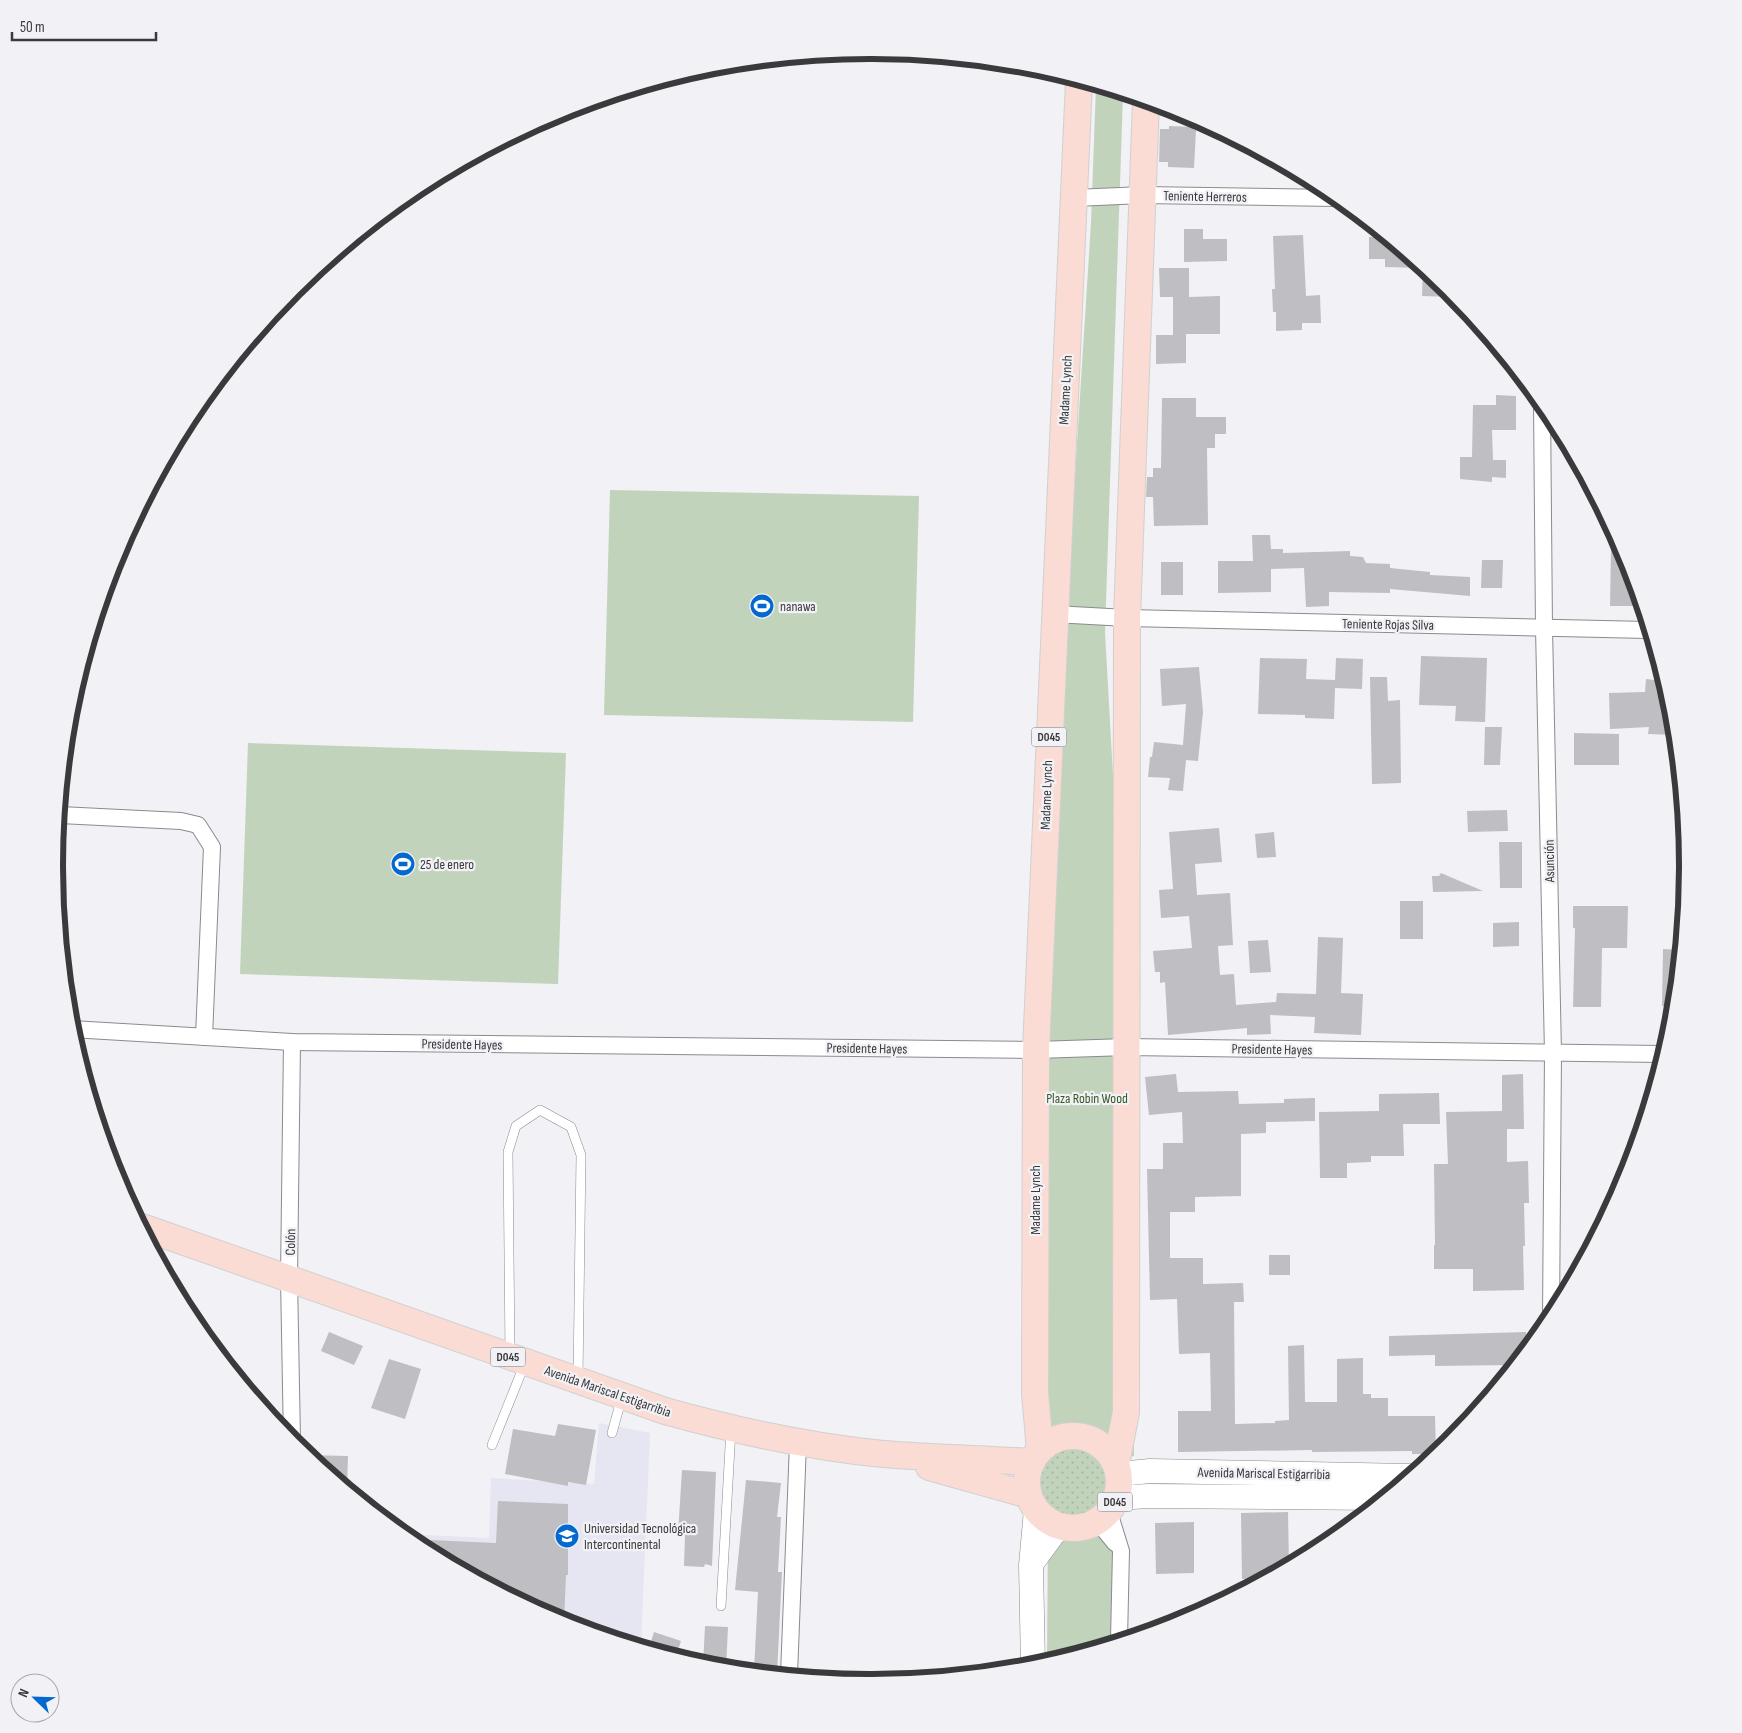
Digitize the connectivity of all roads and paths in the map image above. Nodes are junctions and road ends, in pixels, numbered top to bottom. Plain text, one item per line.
1 (1080, 86) edge
2 (1146, 107) edge
3 (1143, 195) junction
4 (1074, 198) junction
5 (1324, 198) edge
6 (1542, 417) edge
7 (1054, 614) junction
8 (1127, 618) junction
9 (1544, 628) junction
10 (1643, 630) edge
11 (65, 815) edge
12 (80, 1030) edge
13 (204, 1037) junction
14 (292, 1042) junction
15 (1127, 1047) junction
16 (1036, 1050) junction
17 (1553, 1053) junction
18 (1656, 1054) edge
19 (150, 1230) edge
20 (289, 1278) junction
21 (1550, 1303) edge
22 (518, 1360) junction
23 (578, 1381) junction
24 (622, 1397) junction
25 (292, 1429) edge
26 (731, 1429) junction
27 (612, 1433) dead end
28 (798, 1443) junction
29 (492, 1445) dead end
30 (883, 1454) junction
31 (1036, 1456) junction
32 (1402, 1476) edge
33 (1112, 1494) junction
34 (1374, 1498) edge
35 (1032, 1502) junction
36 (1058, 1526) junction
37 (1031, 1565) junction
38 (721, 1606) dead end
39 (1119, 1635) edge
40 (1033, 1658) edge
41 (789, 1670) edge

1 - 4 main road, Madame Lynch / D045
2 - 3 main road
3 - 4 street, Teniente Herreros
3 - 5 street, Teniente Herreros
3 - 8 main road
4 - 7 main road, Madame Lynch / D045
6 - 9 street, Asunción
7 - 8 street, Teniente Rojas Silva
7 - 16 main road, Madame Lynch / D045
8 - 9 street, Teniente Rojas Silva
8 - 15 main road
9 - 10 street, Teniente Rojas Silva
9 - 17 street, Asunción
11 - 13 street
12 - 13 street, Presidente Hayes
13 - 14 street, Presidente Hayes
14 - 16 street, Presidente Hayes
14 - 20 street, Colón
15 - 16 street, Presidente Hayes
15 - 17 street, Presidente Hayes
15 - 33 main road
16 - 31 main road, Madame Lynch / D045
17 - 18 street, Presidente Hayes
17 - 21 street, Asunción
19 - 20 main road, Avenida Mariscal Estigarribia / D045
20 - 22 main road, Avenida Mariscal Estigarribia / D045
20 - 25 street, Colón
22 - 23 main road, Avenida Mariscal Estigarribia / D045
22 - 23 lane
22 - 29 lane
23 - 24 main road, Avenida Mariscal Estigarribia / D045
24 - 26 main road, Avenida Mariscal Estigarribia / D045
24 - 27 lane
26 - 28 main road, Avenida Mariscal Estigarribia / D045
26 - 38 lane
28 - 30 main road, Avenida Mariscal Estigarribia / D045
28 - 41 street
30 - 31 main road, Avenida Mariscal Estigarribia / D045
30 - 35 main road, Avenida Mariscal Estigarribia / D045
31 - 33 main road
31 - 35 main road, D045
32 - 33 main road, Avenida Mariscal Estigarribia
33 - 34 main road, Avenida Mariscal Estigarribia
33 - 36 main road, D045
33 - 39 street
35 - 36 main road, D045
35 - 37 main road
36 - 37 main road
37 - 40 main road

